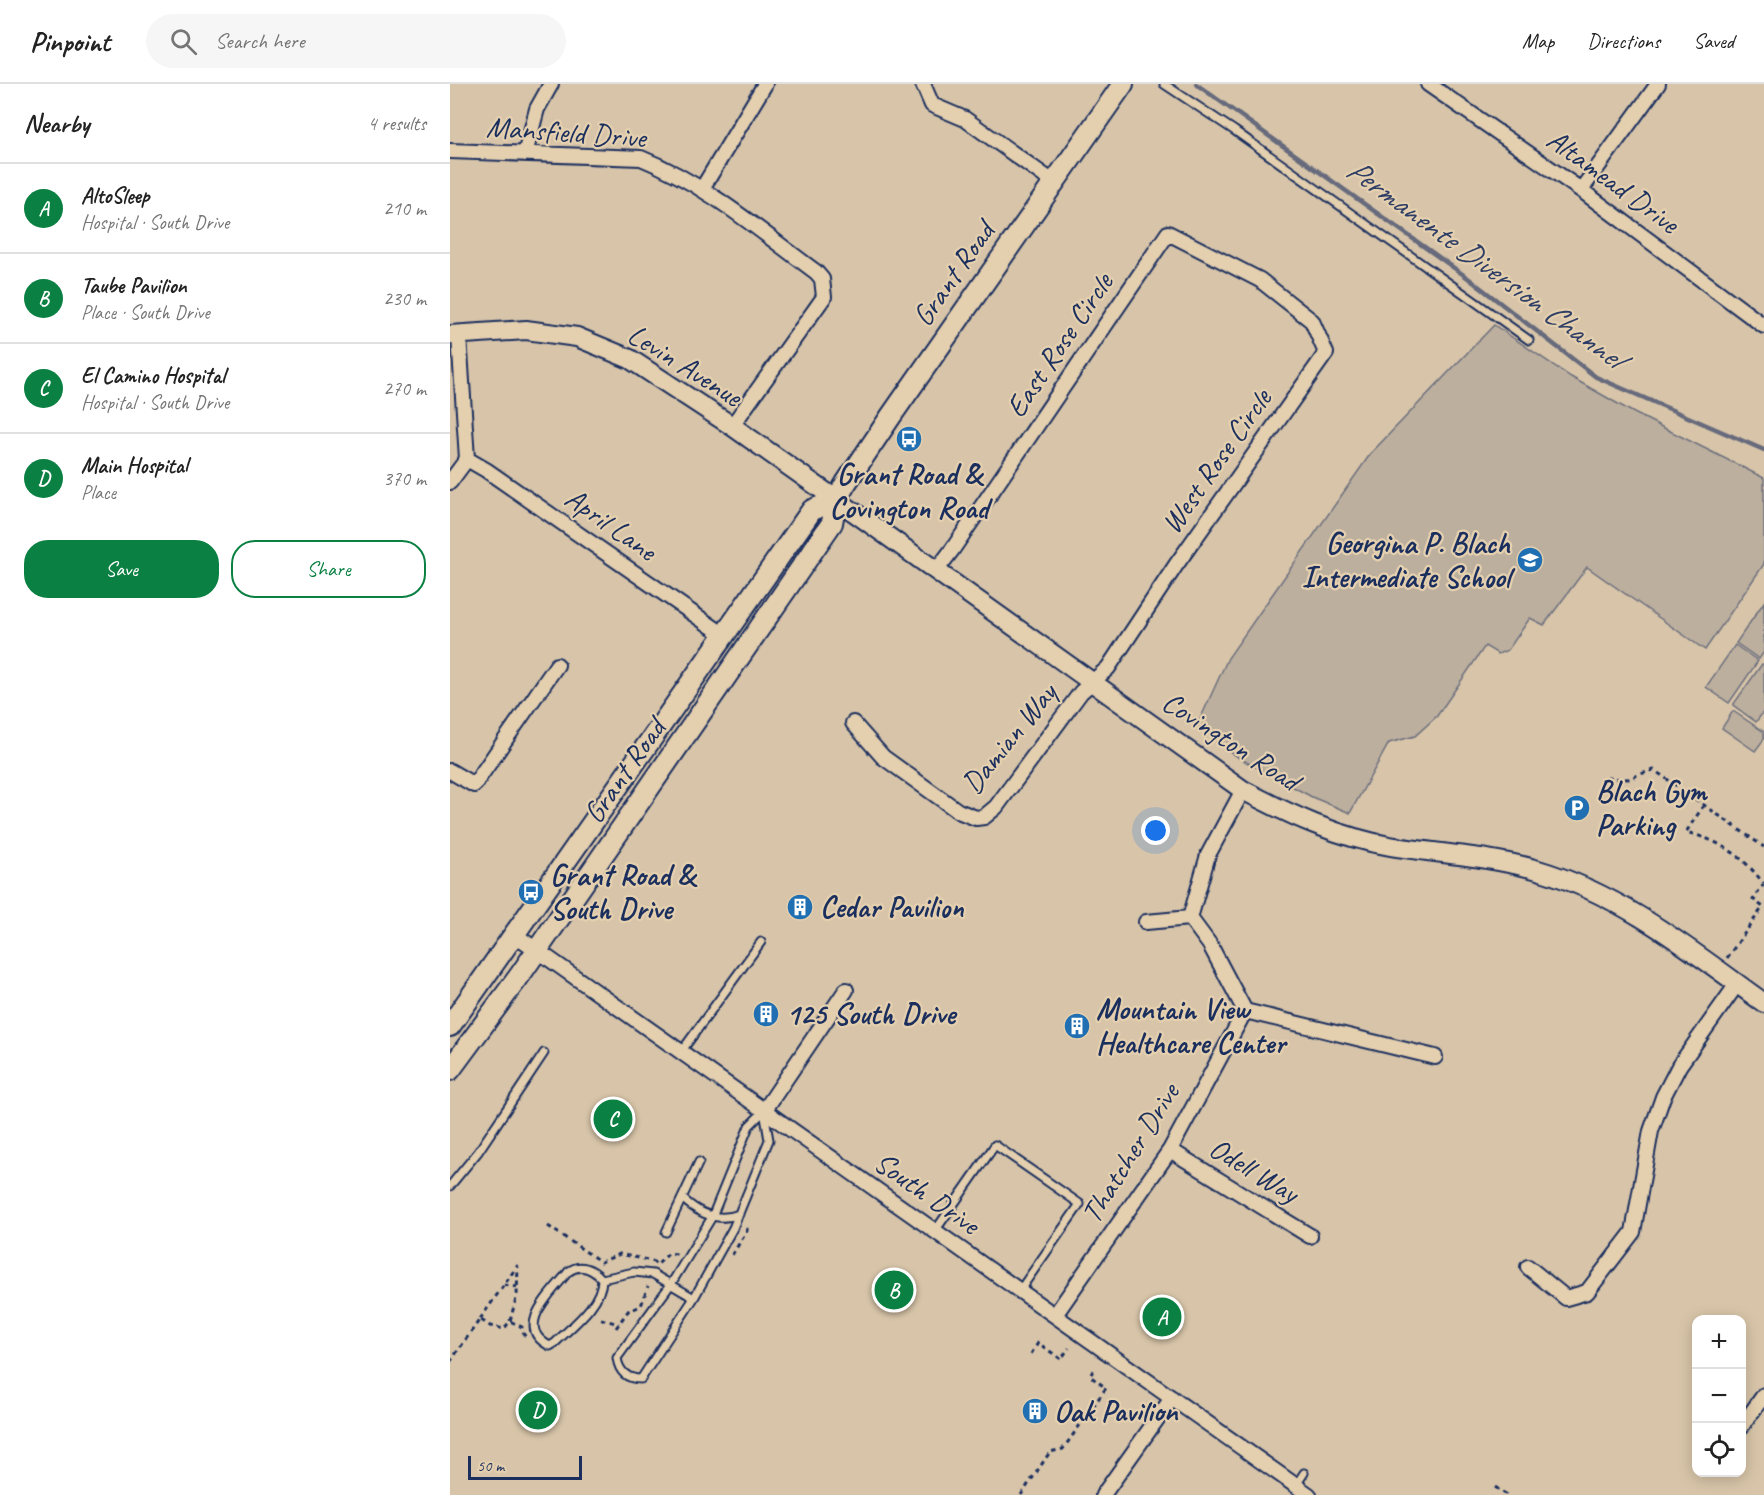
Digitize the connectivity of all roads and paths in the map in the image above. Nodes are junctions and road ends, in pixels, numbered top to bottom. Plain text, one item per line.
1 (550, 84) edge
2 (765, 84) edge
3 (923, 84) edge
4 (1123, 84) edge
5 (1164, 84) edge
6 (1428, 84) edge
7 (1658, 84) edge
8 (450, 152) edge
9 (525, 154) junction
10 (1053, 182) junction
11 (702, 189) junction
12 (1581, 190) junction
13 (1260, 280) joint
14 (1764, 326) edge
15 (454, 335) edge
16 (1529, 340) dead end
17 (732, 426) junction
18 (467, 459) junction
19 (450, 482) edge
20 (836, 500) junction
21 (936, 571) junction
22 (724, 634) junction
23 (557, 665) dead end
24 (1092, 682) junction
25 (853, 723) dead end
26 (450, 771) edge
27 (1607, 778) dead end
28 (1243, 790) junction
29 (1704, 805) junction
30 (1764, 847) edge
31 (682, 873) dead end
32 (1764, 884) edge
33 (685, 885) dead end
34 (1190, 918) junction
35 (1146, 922) dead end
36 (514, 934) junction
37 (761, 942) dead end
38 (1733, 949) dead end
39 (536, 950) junction
40 (1737, 984) junction
41 (846, 990) dead end
42 (1764, 1003) edge
43 (1245, 1011) junction
44 (450, 1026) edge
45 (681, 1052) junction
46 (544, 1053) dead end
47 (1435, 1057) dead end
48 (450, 1070) edge
49 (764, 1111) junction
50 (1170, 1150) junction
51 (699, 1162) dead end
52 (450, 1186) edge
53 (682, 1198) junction
54 (739, 1214) junction
55 (712, 1217) junction
56 (548, 1226) dead end
57 (935, 1231) junction
58 (666, 1232) dead end
59 (1310, 1236) dead end
60 (677, 1254) dead end
61 (1528, 1267) dead end
62 (602, 1279) junction
63 (671, 1284) junction
64 (504, 1285) junction
65 (648, 1286) dead end
66 (517, 1287) junction
67 (1020, 1290) junction
68 (694, 1298) junction
69 (1055, 1315) junction
70 (602, 1318) dead end
71 (480, 1319) junction
72 (510, 1321) junction
73 (619, 1323) junction
74 (616, 1329) dead end
75 (531, 1342) dead end
76 (1069, 1348) dead end
77 (1031, 1354) dead end
78 (450, 1362) edge
79 (1095, 1367) dead end
80 (1764, 1395) edge
81 (1172, 1398) junction
82 (1744, 1423) edge
83 (1304, 1473) dead end
84 (1296, 1485) junction
85 (1496, 1487) dead end
86 (1021, 1495) edge
87 (1103, 1495) edge
88 (1310, 1495) edge
89 (1508, 1495) edge

1 - 9 street
2 - 11 street
3 - 10 street
4 - 10 main road, Grant Road
5 - 16 lane
6 - 12 street, Altamead Drive
7 - 12 street
8 - 9 street, Mansfield Drive
9 - 11 street, Mansfield Drive
10 - 20 main road, Grant Road
11 - 17 street, Mansfield Drive
12 - 14 street, Altamead Drive
13 - 21 street, East Rose Circle
13 - 24 street, West Rose Circle
15 - 17 street, Levin Avenue
15 - 18 street
17 - 20 street, Levin Avenue
18 - 19 street
18 - 22 street, April Lane
20 - 21 street, Covington Road
20 - 22 main road, Grant Road
20 - 39 main road, Grant Road
21 - 24 street, Covington Road
22 - 36 main road, Grant Road
23 - 26 street
24 - 25 street, Damian Way
24 - 28 street, Covington Road
27 - 29 path
28 - 34 street
28 - 40 street, Covington Road
29 - 30 path
29 - 32 path
31 - 33 path
32 - 38 path
34 - 35 street
34 - 43 street
36 - 39 street, South Drive
36 - 44 main road, Grant Road
37 - 45 lane
39 - 45 street, South Drive
39 - 48 main road, Grant Road
40 - 42 street, Covington Road
40 - 61 street
41 - 49 street
43 - 47 street
43 - 50 street, Thatcher Drive
45 - 49 street, South Drive
46 - 52 lane
49 - 54 lane
49 - 55 lane
49 - 57 street, South Drive
50 - 59 street, Odell Way
50 - 69 street, Thatcher Drive
51 - 53 lane
53 - 55 lane
53 - 58 lane
54 - 55 lane
54 - 68 lane
55 - 63 lane
56 - 60 path
57 - 67 street, South Drive
57 - 67 lane
62 - 62 lane
62 - 63 lane
63 - 68 lane
63 - 68 lane
64 - 66 path
64 - 66 path
64 - 71 path
65 - 73 path
66 - 72 path
67 - 69 street, South Drive
69 - 81 street, South Drive
70 - 73 path
71 - 72 path
71 - 78 path
72 - 75 path
73 - 74 path
76 - 77 path
79 - 86 path
80 - 82 street
81 - 84 street, South Drive
81 - 87 street
83 - 84 lane
84 - 88 street, South Drive
85 - 89 path

